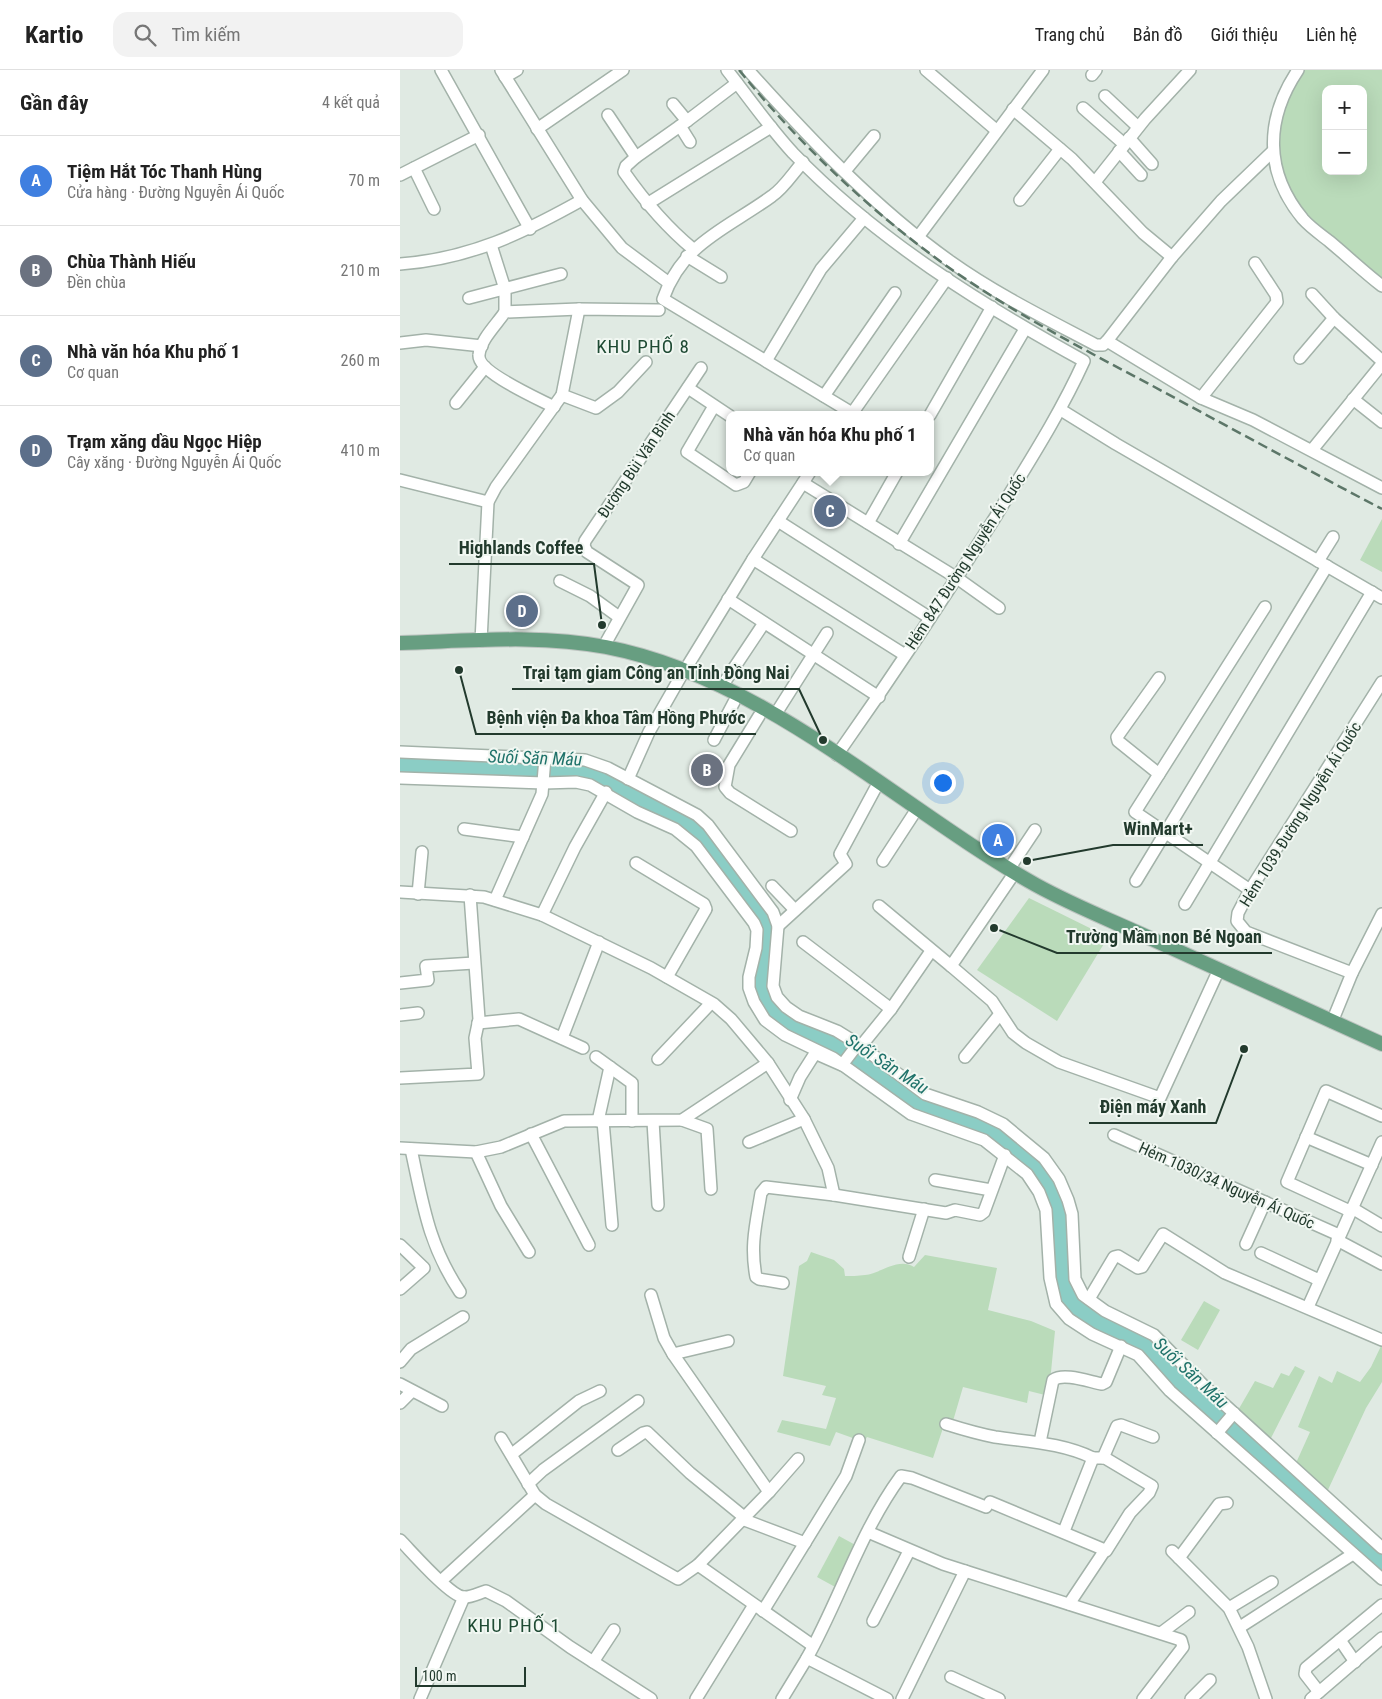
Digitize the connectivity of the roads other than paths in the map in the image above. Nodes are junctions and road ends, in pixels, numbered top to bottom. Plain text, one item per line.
1 (441, 70) edge
2 (517, 70) edge
3 (623, 70) edge
4 (728, 70) edge
5 (748, 70) edge
6 (926, 70) edge
7 (1043, 70) edge
8 (1190, 70) edge
9 (1298, 70) edge
10 (504, 73) edge
11 (737, 83) junction
12 (1105, 96) dead end
13 (674, 104) dead end
14 (1083, 108) dead end
15 (1013, 109) junction
16 (608, 115) dead end
17 (684, 124) junction
18 (1138, 127) junction
19 (771, 128) junction
20 (537, 129) junction
21 (996, 130) junction
22 (479, 135) junction
23 (874, 136) dead end
24 (690, 142) dead end
25 (1124, 145) junction
26 (1060, 149) junction
27 (1273, 151) junction
28 (636, 157) junction
29 (803, 162) junction
30 (1152, 164) dead end
31 (414, 168) junction
32 (844, 171) junction
33 (400, 174) edge
34 (1141, 175) dead end
35 (1095, 182) junction
36 (582, 200) junction
37 (1020, 200) dead end
38 (646, 204) junction
39 (434, 209) dead end
40 (864, 218) junction
41 (530, 229) junction
42 (918, 237) junction
43 (491, 245) junction
44 (690, 253) junction
45 (1172, 257) junction
46 (1255, 263) dead end
47 (400, 264) edge
48 (561, 274) dead end
49 (721, 277) dead end
50 (947, 278) junction
51 (669, 283) junction
52 (1382, 286) edge
53 (505, 288) junction
54 (895, 293) dead end
55 (1312, 294) dead end
56 (469, 298) dead end
57 (992, 307) junction
58 (579, 309) junction
59 (659, 310) dead end
60 (505, 312) junction
61 (1334, 318) junction
62 (1025, 329) junction
63 (1107, 341) junction
64 (400, 343) edge
65 (482, 346) junction
66 (1300, 358) dead end
67 (766, 361) junction
68 (646, 362) dead end
69 (1382, 362) edge
70 (485, 367) junction
71 (701, 368) dead end
72 (688, 388) junction
73 (562, 395) junction
74 (824, 396) junction
75 (1202, 398) junction
76 (1353, 399) junction
77 (456, 403) dead end
78 (714, 406) junction
79 (554, 407) junction
80 (1061, 410) junction
81 (847, 411) edge
82 (854, 411) edge
83 (932, 411) edge
84 (726, 414) edge
85 (1382, 422) edge
86 (1312, 450) junction
87 (748, 476) edge
88 (807, 476) edge
89 (895, 476) edge
90 (400, 480) edge
91 (803, 483) junction
92 (1382, 488) edge
93 (488, 502) junction
94 (778, 521) junction
95 (868, 523) junction
96 (1332, 537) dead end
97 (899, 544) junction
98 (753, 559) junction
99 (1322, 563) junction
100 (957, 578) junction
101 (560, 581) dead end
102 (1377, 595) edge
103 (728, 599) junction
104 (999, 608) dead end
105 (1265, 608) dead end
106 (618, 617) junction
107 (930, 618) junction
108 (764, 623) junction
109 (827, 633) dead end
110 (481, 641) junction
111 (400, 643) edge
112 (603, 650) junction
113 (400, 651) edge
114 (812, 654) junction
115 (905, 655) junction
116 (683, 673) junction
117 (1159, 678) dead end
118 (1382, 682) edge
119 (722, 686) junction
120 (879, 697) junction
121 (734, 702) junction
122 (775, 715) junction
123 (759, 716) junction
124 (714, 740) dead end
125 (400, 752) edge
126 (837, 755) junction
127 (545, 758) junction
128 (1159, 774) junction
129 (400, 778) edge
130 (628, 779) junction
131 (544, 783) junction
132 (875, 789) junction
133 (606, 792) junction
134 (913, 815) junction
135 (464, 829) dead end
136 (1035, 830) dead end
137 (791, 831) dead end
138 (1165, 834) junction
139 (523, 837) junction
140 (422, 852) dead end
141 (883, 861) dead end
142 (636, 863) dead end
143 (1209, 864) junction
144 (1010, 874) junction
145 (1136, 881) dead end
146 (772, 886) dead end
147 (1250, 890) junction
148 (400, 892) edge
149 (418, 894) junction
150 (470, 896) junction
151 (495, 900) junction
152 (1185, 904) dead end
153 (879, 906) dead end
154 (794, 910) junction
155 (1382, 914) edge
156 (542, 916) junction
157 (778, 926) junction
158 (599, 942) junction
159 (803, 942) dead end
160 (931, 951) junction
161 (474, 963) junction
162 (951, 966) junction
163 (1352, 973) junction
164 (1216, 976) junction
165 (667, 977) junction
166 (400, 983) edge
167 (711, 1002) junction
168 (891, 1009) junction
169 (418, 1013) dead end
170 (1000, 1014) junction
171 (1307, 1014) junction
172 (400, 1015) edge
173 (1332, 1022) junction
174 (478, 1023) junction
175 (562, 1038) junction
176 (1382, 1044) edge
177 (860, 1045) junction
178 (583, 1048) dead end
179 (1382, 1051) edge
180 (965, 1057) dead end
181 (596, 1058) dead end
182 (658, 1060) dead end
183 (768, 1063) junction
184 (842, 1065) junction
185 (610, 1067) junction
186 (400, 1078) edge
187 (790, 1100) junction
188 (1382, 1116) edge
189 (804, 1119) junction
190 (682, 1120) junction
191 (600, 1121) junction
192 (632, 1121) junction
193 (653, 1121) junction
194 (531, 1134) junction
195 (1114, 1135) dead end
196 (1306, 1137) junction
197 (749, 1142) dead end
198 (1382, 1142) edge
199 (406, 1148) edge
200 (476, 1152) junction
201 (1005, 1155) junction
202 (1372, 1164) junction
203 (935, 1180) dead end
204 (711, 1189) dead end
205 (991, 1190) junction
206 (834, 1195) junction
207 (1265, 1202) junction
208 (658, 1205) dead end
209 (924, 1209) junction
210 (1351, 1210) junction
211 (612, 1225) dead end
212 (1382, 1226) edge
213 (1338, 1237) junction
214 (1246, 1244) dead end
215 (400, 1245) edge
216 (589, 1245) dead end
217 (529, 1252) dead end
218 (1261, 1253) dead end
219 (909, 1257) dead end
220 (1382, 1264) edge
221 (1319, 1280) junction
222 (783, 1283) dead end
223 (400, 1289) edge
224 (460, 1292) dead end
225 (651, 1295) dead end
226 (1089, 1300) junction
227 (1308, 1307) junction
228 (463, 1317) dead end
229 (1382, 1340) edge
230 (728, 1341) dead end
231 (1122, 1346) junction
232 (673, 1354) junction
233 (400, 1362) edge
234 (400, 1384) edge
235 (412, 1391) junction
236 (600, 1391) dead end
237 (638, 1401) dead end
238 (400, 1403) edge
239 (442, 1406) dead end
240 (1234, 1413) junction
241 (946, 1424) dead end
242 (1216, 1433) junction
243 (1153, 1437) dead end
244 (501, 1438) dead end
245 (859, 1440) dead end
246 (1040, 1442) junction
247 (618, 1450) dead end
248 (512, 1454) junction
249 (1098, 1458) junction
250 (798, 1459) dead end
251 (528, 1484) junction
252 (769, 1492) junction
253 (535, 1496) junction
254 (1227, 1503) dead end
255 (743, 1518) junction
256 (1064, 1531) junction
257 (868, 1532) junction
258 (400, 1540) edge
259 (805, 1543) junction
260 (1382, 1548) edge
261 (909, 1551) junction
262 (1106, 1551) junction
263 (1353, 1554) junction
264 (698, 1565) junction
265 (965, 1571) junction
266 (1382, 1580) edge
267 (441, 1581) junction
268 (1272, 1582) dead end
269 (464, 1597) junction
270 (1069, 1604) junction
271 (1382, 1605) edge
272 (758, 1608) junction
273 (1229, 1608) junction
274 (1189, 1612) dead end
275 (873, 1620) dead end
276 (1240, 1627) junction
277 (614, 1630) dead end
278 (1161, 1633) junction
279 (1382, 1638) edge
280 (1340, 1640) junction
281 (812, 1645) junction
282 (807, 1658) junction
283 (593, 1662) junction
284 (1355, 1662) junction
285 (952, 1678) dead end
286 (1210, 1680) dead end
287 (1315, 1696) edge
288 (420, 1699) edge
289 (651, 1699) edge
290 (696, 1699) edge
291 (782, 1699) edge
292 (887, 1699) edge
293 (902, 1699) edge
294 (999, 1699) edge
295 (1143, 1699) edge
296 (1191, 1699) edge
297 (1266, 1699) edge

1 - 22 street
2 - 10 street
3 - 20 street
4 - 11 street
5 - 32 street
6 - 21 street
7 - 15 street
8 - 18 street
9 - 27 street
10 - 20 street
11 - 17 street
11 - 19 street
12 - 18 street
13 - 17 street
14 - 25 street
15 - 21 street
15 - 26 street
16 - 28 street
17 - 24 street
17 - 28 street
18 - 25 street
19 - 29 street
19 - 38 street
20 - 36 street
21 - 42 street
22 - 31 street
22 - 41 street
23 - 32 street
25 - 30 street
25 - 34 street
25 - 35 street
26 - 35 street
26 - 37 street
27 - 45 street
27 - 52 street
28 - 38 street
29 - 40 street
29 - 44 street
31 - 33 street
31 - 39 street
32 - 42 street
35 - 45 street
36 - 41 street
36 - 51 street
38 - 44 street
40 - 50 street
40 - 67 street
41 - 43 street
42 - 63 street
43 - 47 street
43 - 53 street
44 - 49 street
44 - 51 street
45 - 63 street
46 - 75 street
48 - 53 street
50 - 57 street
50 - 82 street
51 - 67 street
53 - 56 street
53 - 60 street
54 - 74 street
55 - 61 street
57 - 62 street
57 - 83 street
58 - 59 street
58 - 60 street
58 - 73 street
60 - 65 street
61 - 66 street
61 - 69 street
62 - 80 street, Hẻm 847 Đường Nguyễn Ái Quốc
62 - 97 street
63 - 75 street
64 - 65 street
65 - 70 street
67 - 74 street
68 - 73 street
69 - 76 street
70 - 77 street
70 - 79 street
71 - 72 street, Đường Bùi Văn Bình
72 - 78 street
72 - 106 street, Đường Bùi Văn Bình
73 - 79 street
74 - 81 street
75 - 86 street
76 - 85 street
76 - 86 street
78 - 84 street
78 - 87 street
79 - 93 street
80 - 99 street
80 - 100 street, Hẻm 847 Đường Nguyễn Ái Quốc
86 - 92 street
88 - 91 street
89 - 95 street
90 - 93 street
91 - 94 street
91 - 95 street
93 - 110 street
94 - 98 street
94 - 107 street
95 - 97 street
96 - 99 street
97 - 100 street
98 - 103 street
98 - 115 street
99 - 102 street
99 - 138 street
100 - 104 street
100 - 107 street, Hẻm 847 Đường Nguyễn Ái Quốc
101 - 106 street
102 - 143 street
103 - 108 street
103 - 116 street
105 - 128 street
106 - 112 street, Đường Bùi Văn Bình
107 - 115 street, Hẻm 847 Đường Nguyễn Ái Quốc
108 - 114 street
108 - 119 street
109 - 114 street
110 - 111 main road
110 - 112 main road
112 - 113 main road
112 - 116 main road
114 - 120 street
114 - 122 street
115 - 120 street, Hẻm 847 Đường Nguyễn Ái Quốc
116 - 119 main road
116 - 121 main road
116 - 130 street
117 - 128 street
118 - 147 street, Hẻm 1039 Đường Nguyễn Ái Quốc
119 - 122 main road
120 - 126 street, Hẻm 847 Đường Nguyễn Ái Quốc
121 - 123 main road
121 - 124 street
122 - 126 main road
123 - 132 main road
123 - 137 street
125 - 127 street
126 - 144 main road
127 - 130 street
127 - 131 street
128 - 138 street
129 - 131 street
130 - 157 street
131 - 133 street
131 - 139 street
132 - 134 main road
132 - 154 street
133 - 156 street
133 - 184 street
134 - 141 street
134 - 144 main road
135 - 139 street
136 - 144 street
138 - 143 street
138 - 145 street
139 - 151 street
140 - 149 street
142 - 165 street
143 - 147 street
143 - 152 street
144 - 162 street
144 - 164 main road
144 - 171 main road
146 - 154 street
147 - 163 street, Hẻm 1039 Đường Nguyễn Ái Quốc
148 - 149 street
149 - 150 street
150 - 151 street
150 - 161 street
151 - 156 street
153 - 160 street
154 - 157 street
155 - 163 street
156 - 158 street
157 - 177 street
158 - 165 street
158 - 175 street
159 - 168 street
160 - 162 street
160 - 168 street
161 - 166 street
161 - 174 street
162 - 170 street
163 - 173 street
164 - 170 street
164 - 171 main road
165 - 167 street
167 - 182 street
167 - 183 street
168 - 177 street
169 - 172 street
170 - 180 street
171 - 173 main road
171 - 179 main road
173 - 176 main road
174 - 175 street
174 - 186 street
175 - 178 street
177 - 184 street
177 - 226 street
181 - 185 street
183 - 187 street
183 - 190 street
184 - 187 street
184 - 201 street
185 - 191 street
185 - 192 street
187 - 189 street
188 - 196 street
189 - 197 street
189 - 206 street
190 - 193 street
190 - 204 street
191 - 192 street
191 - 194 street
191 - 211 street
192 - 193 street
193 - 208 street
194 - 200 street
194 - 216 street
195 - 207 street, Hẻm 1030/34 Nguyễn Ái Quốc
196 - 202 street
196 - 210 street
198 - 202 street
199 - 200 street
199 - 224 street
200 - 217 street
201 - 205 street
201 - 231 street
202 - 210 street
203 - 205 street
205 - 209 street
206 - 209 street
206 - 222 street
207 - 213 street, Hẻm 1030/34 Nguyễn Ái Quốc
207 - 214 street
209 - 219 street
210 - 212 street
210 - 213 street
213 - 220 street, Hẻm 1030/34 Nguyễn Ái Quốc
213 - 221 street
215 - 223 street
218 - 221 street
221 - 227 street
225 - 232 street
226 - 227 street
226 - 240 street
227 - 229 street
228 - 233 street
230 - 232 street
231 - 242 street
231 - 246 street
232 - 252 street
234 - 235 street
235 - 238 street
235 - 239 street
236 - 248 street
237 - 251 street
240 - 242 street
240 - 260 street
241 - 246 street
242 - 263 street
243 - 249 street
244 - 248 street
245 - 259 street
246 - 249 street
247 - 255 street
248 - 251 street
249 - 256 street
249 - 262 street
250 - 252 street
251 - 253 street
252 - 255 street
253 - 264 street
253 - 267 street
254 - 273 street
255 - 259 street
255 - 264 street
256 - 257 street
256 - 262 street
257 - 261 street
257 - 281 street
258 - 267 street
259 - 272 street
261 - 265 street
261 - 275 street
262 - 270 street
263 - 266 street
263 - 276 street
264 - 272 street
265 - 270 street
265 - 293 street
267 - 269 street
268 - 273 street
269 - 283 street
269 - 288 street
270 - 278 street
271 - 280 street
272 - 281 street
272 - 290 street
273 - 276 street
274 - 278 street
276 - 297 street
277 - 283 street
278 - 295 street
279 - 284 street
280 - 284 street
280 - 287 street
281 - 282 street
282 - 291 street
282 - 292 street
283 - 289 street
284 - 287 street
285 - 294 street
286 - 296 street

